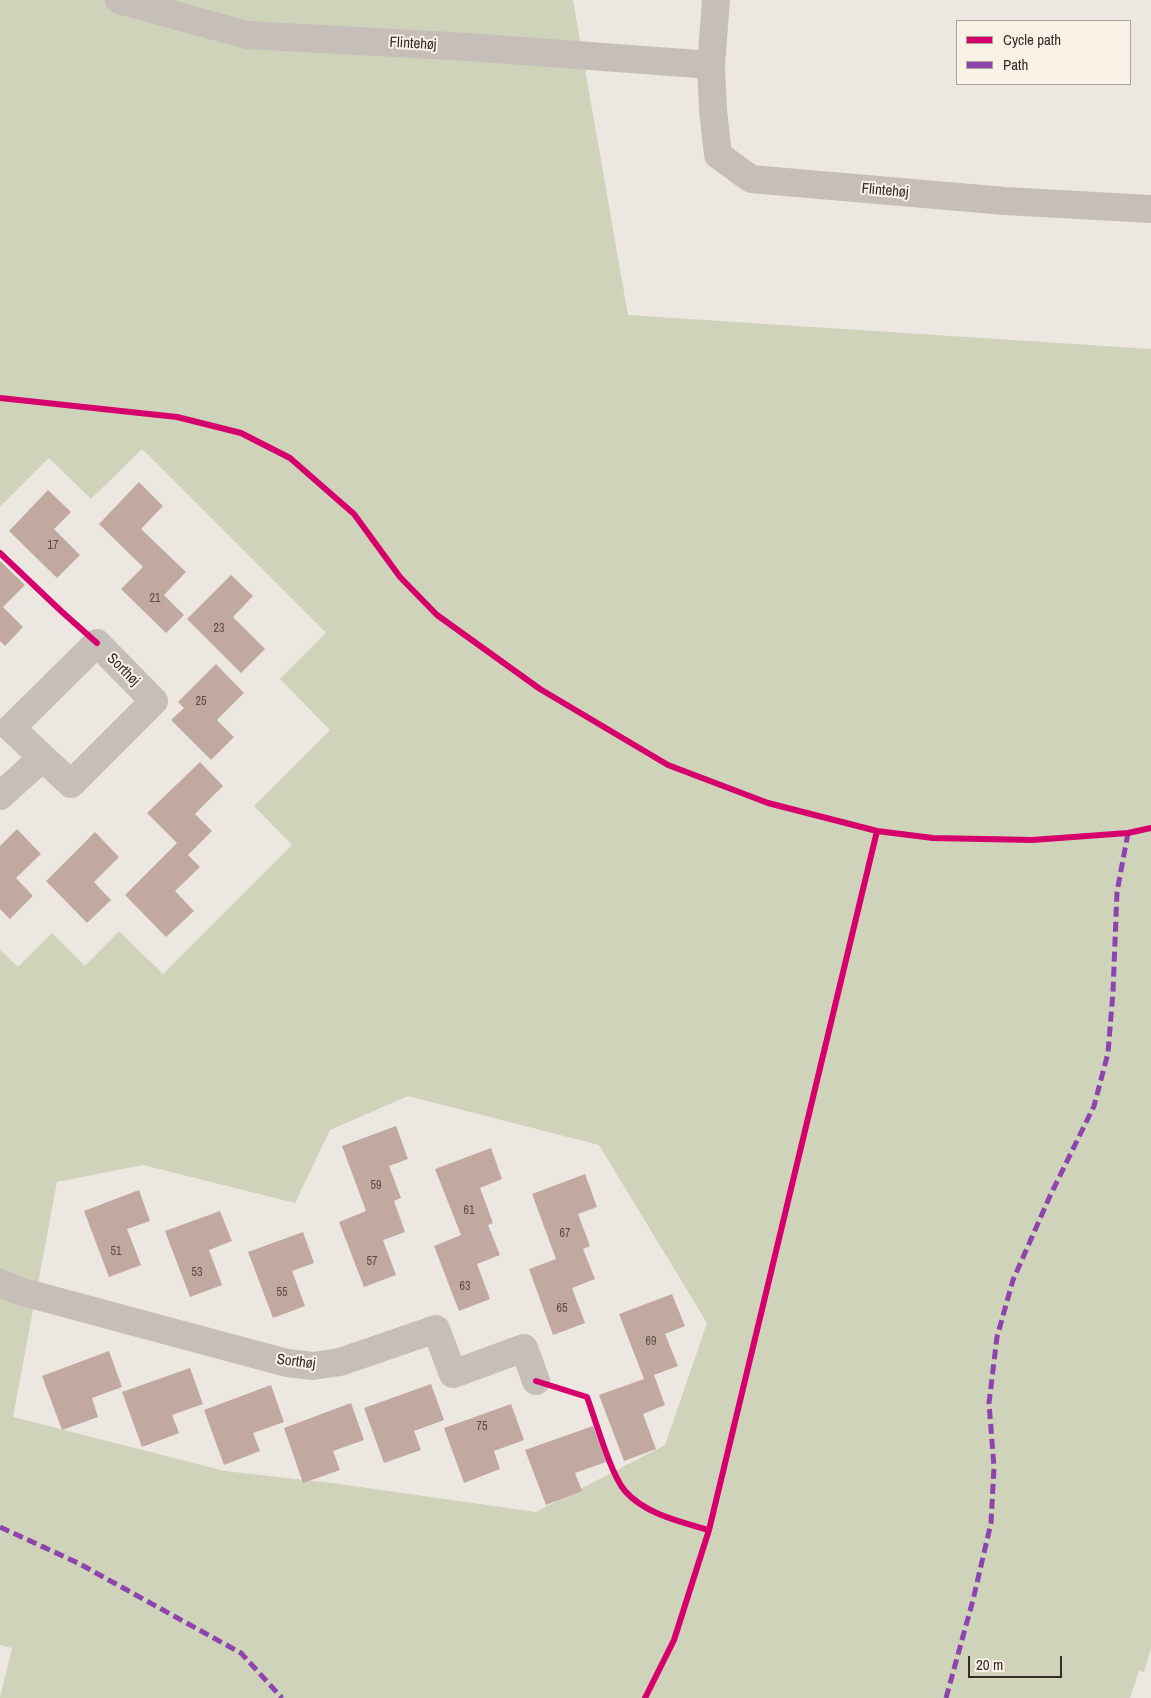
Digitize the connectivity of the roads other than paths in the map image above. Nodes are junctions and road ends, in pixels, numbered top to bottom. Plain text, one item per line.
1 (119, 0) edge
2 (716, 0) edge
3 (711, 65) junction
4 (1151, 209) edge
5 (42, 758) junction
6 (0, 796) edge
7 (0, 1283) edge
8 (536, 1381) dead end

1 - 3 street, Flintehøj
2 - 3 street, Flintehøj
3 - 4 street, Flintehøj
5 - 5 street, Sorthøj
5 - 6 street
7 - 8 street, Sorthøj

